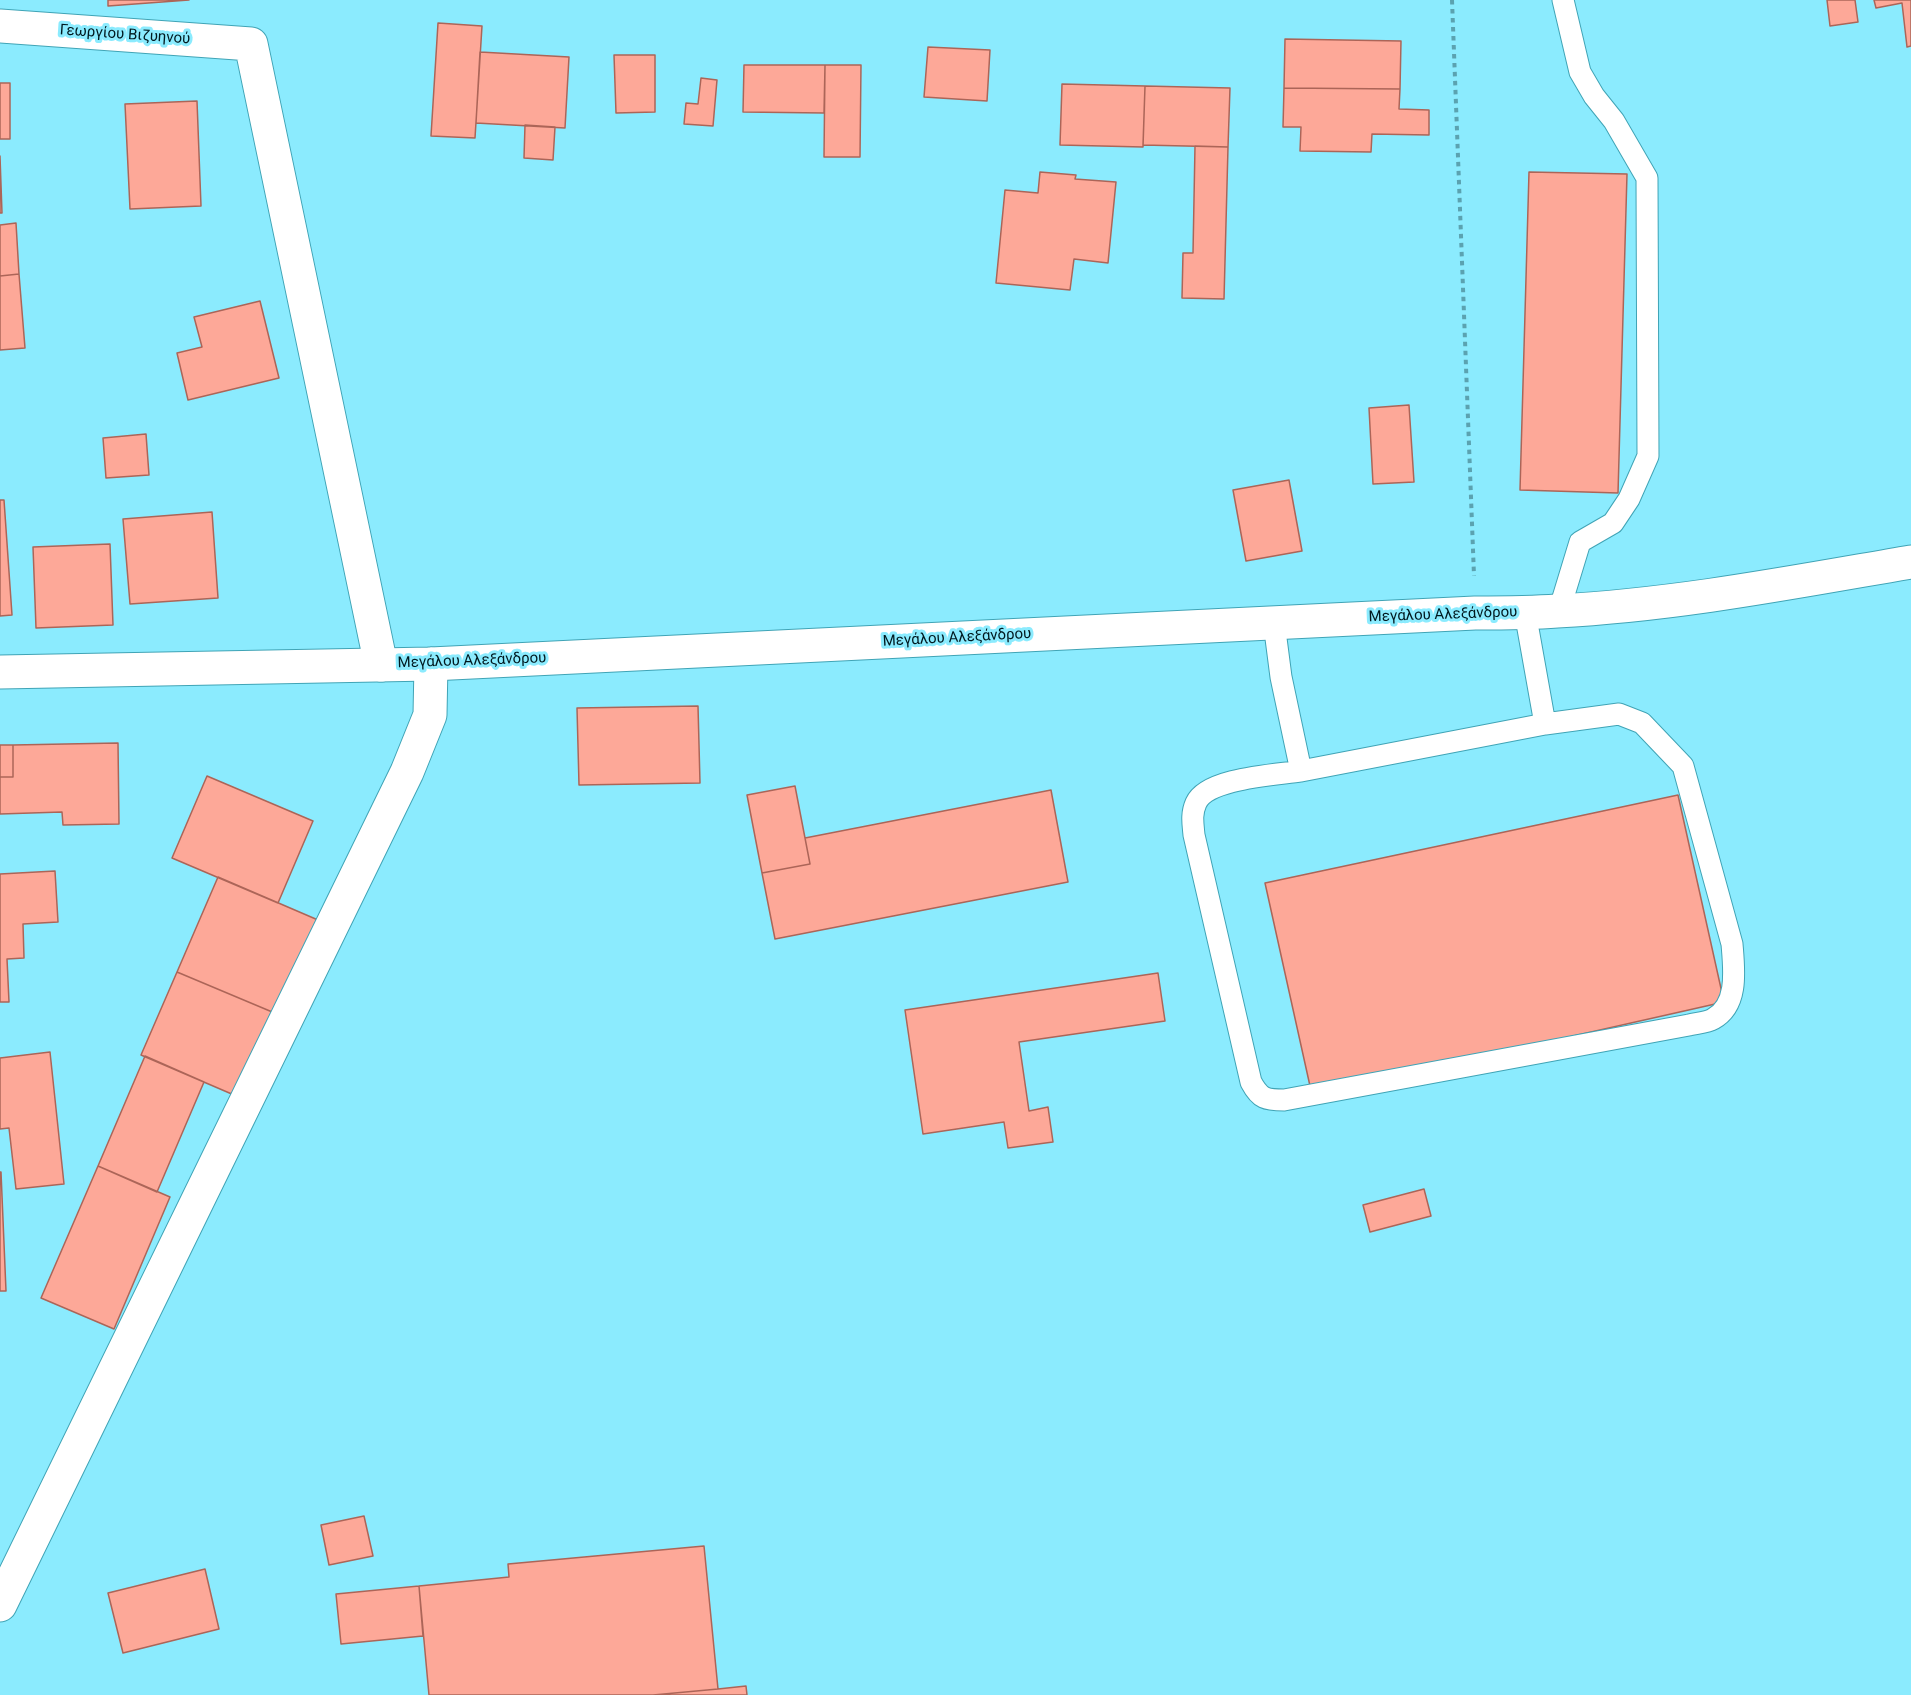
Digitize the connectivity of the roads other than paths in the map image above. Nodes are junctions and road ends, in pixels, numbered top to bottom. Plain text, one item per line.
1 (1563, 0) edge
2 (0, 26) edge
3 (1911, 562) edge
4 (1559, 611) junction
5 (1525, 612) junction
6 (1274, 623) junction
7 (431, 664) junction
8 (381, 665) junction
9 (0, 672) edge
10 (1545, 724) junction
11 (1301, 771) junction
12 (0, 1605) edge

1 - 4 lane
2 - 8 street, Γεωργίου Βιζυηνού
3 - 4 street, Μεγάλου Αλεξάνδρου
4 - 5 street, Μεγάλου Αλεξάνδρου
5 - 6 street, Μεγάλου Αλεξάνδρου
5 - 10 lane
6 - 7 street, Μεγάλου Αλεξάνδρου
6 - 11 lane
7 - 8 street, Μεγάλου Αλεξάνδρου
7 - 12 street
8 - 9 street, Μεγάλου Αλεξάνδρου
10 - 11 lane
10 - 11 lane

